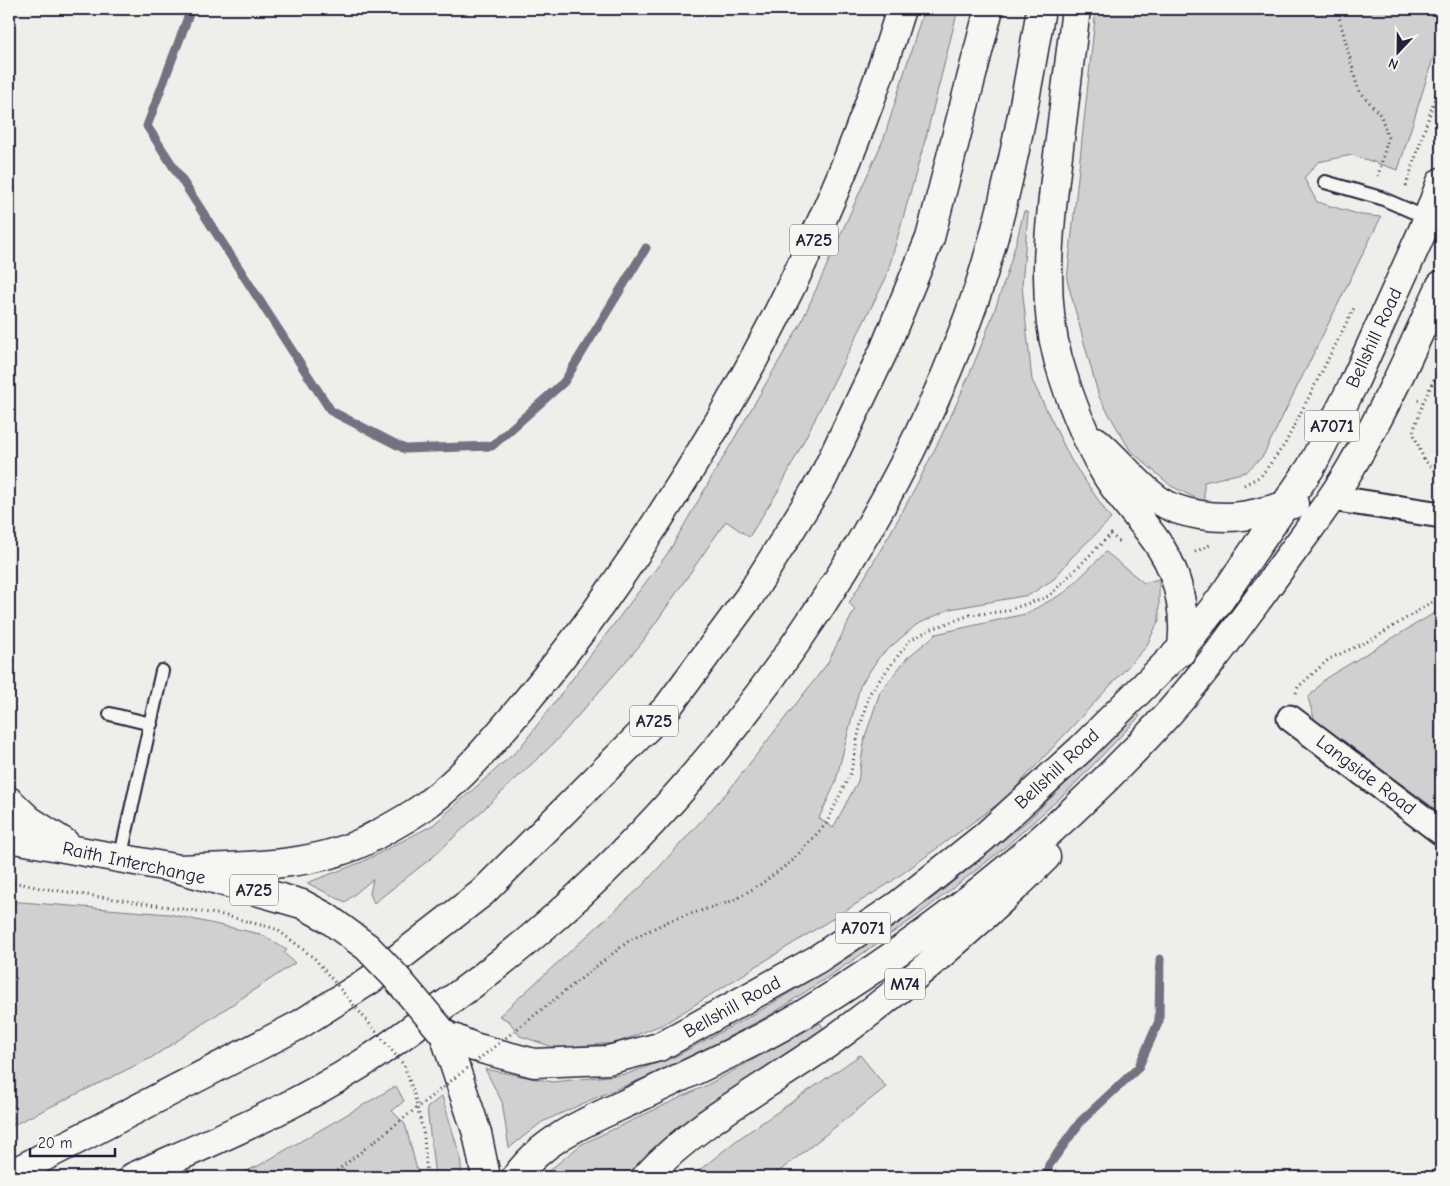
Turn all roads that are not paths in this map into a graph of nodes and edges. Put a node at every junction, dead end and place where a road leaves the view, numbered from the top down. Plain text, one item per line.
1 (901, 9) edge
2 (989, 9) edge
3 (1041, 9) edge
4 (1076, 9) edge
5 (1325, 182) dead end
6 (1441, 182) edge
7 (1427, 218) junction
8 (1441, 285) edge
9 (1087, 434) junction
10 (1331, 498) junction
11 (1286, 505) junction
12 (1441, 515) edge
13 (1182, 648) junction
14 (162, 671) dead end
15 (1170, 712) junction
16 (110, 714) dead end
17 (1290, 718) road end
18 (151, 724) junction
19 (1131, 753) junction
20 (9, 801) edge
21 (1441, 832) edge
22 (9, 838) edge
23 (76, 850) junction
24 (120, 859) junction
25 (179, 869) junction
26 (444, 1034) joint
27 (464, 1055) junction
28 (9, 1175) edge
29 (133, 1177) edge
30 (486, 1177) edge
31 (516, 1177) edge
32 (646, 1177) edge

1 - 25 highway, A725
2 - 28 highway, A725
3 - 29 highway
4 - 9 highway
5 - 7 lane
6 - 7 highway, Bellshill Road / A7071
7 - 11 highway, Bellshill Road / A7071
8 - 10 highway, Bellshill Road / A7071
9 - 11 highway
9 - 13 highway
10 - 11 highway
10 - 12 street
10 - 15 highway, Bellshill Road / A7071
11 - 13 highway, Bellshill Road / A7071
13 - 15 highway
13 - 27 highway, Bellshill Road / A7071
14 - 18 lane
15 - 19 highway, Bellshill Road
16 - 18 lane
17 - 21 street, Langside Road
18 - 24 lane
19 - 31 highway, Bellshill Road
19 - 32 highway, M74
20 - 23 highway
22 - 23 highway, Raith Interchange / A725
23 - 24 highway, Raith Interchange / A725
24 - 25 highway, Raith Interchange / A725
25 - 26 highway, Raith Interchange / A725, bridge
26 - 27 highway, Bellshill Road / A7071
27 - 30 highway

